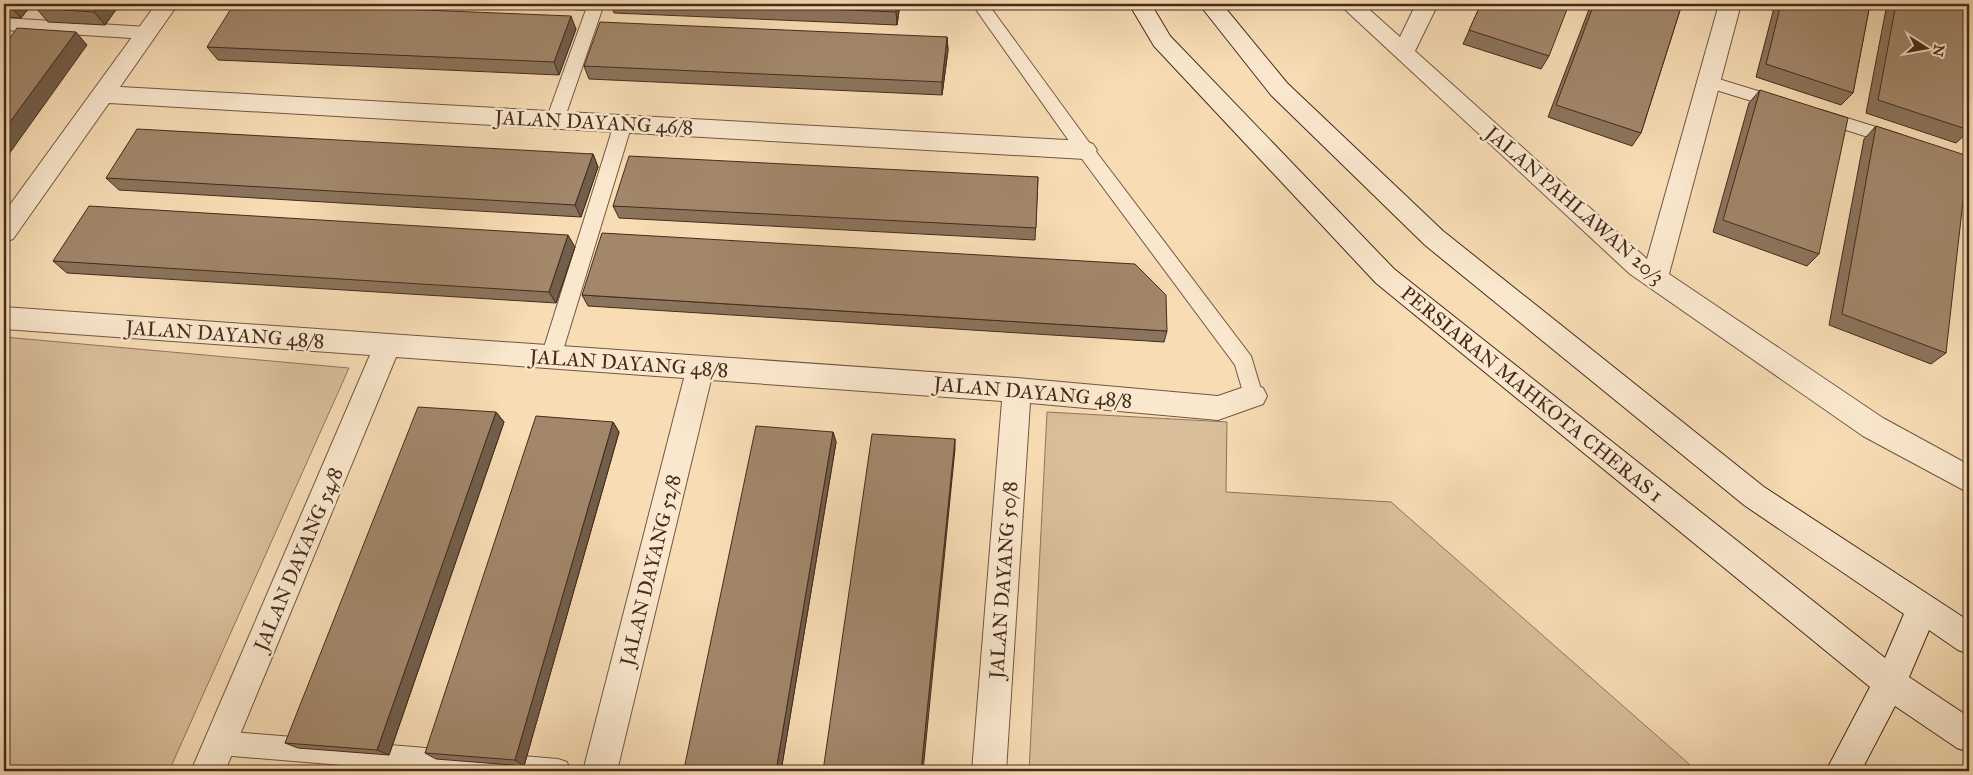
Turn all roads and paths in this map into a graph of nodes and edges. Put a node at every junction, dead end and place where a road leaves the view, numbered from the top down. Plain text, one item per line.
1 (167, 4) edge
2 (596, 4) edge
3 (980, 4) edge
4 (1140, 4) edge
5 (1210, 4) edge
6 (1350, 4) edge
7 (1427, 4) edge
8 (1730, 4) edge
9 (4, 24) edge
10 (147, 32) junction
11 (1404, 51) junction
12 (1709, 82) junction
13 (103, 94) junction
14 (555, 120) junction
15 (624, 124) junction
16 (1914, 145) edge
17 (1085, 150) junction
18 (4, 232) edge
19 (1655, 278) junction
20 (4, 318) edge
21 (387, 346) junction
22 (551, 357) junction
23 (700, 368) junction
24 (1017, 390) junction
25 (1252, 396) joint
26 (1969, 480) edge
27 (1922, 609) junction
28 (1969, 639) edge
29 (1890, 683) junction
30 (1969, 736) edge
31 (220, 743) junction
32 (208, 771) edge
33 (558, 771) edge
34 (600, 771) edge
35 (989, 771) edge
36 (1843, 771) edge

1 - 10 street
2 - 14 lane
3 - 17 lane
4 - 29 street, PERSIARAN MAHKOTA CHERAS 1
5 - 27 street
6 - 11 street, JALAN PAHLAWAN 20/3
7 - 11 street
8 - 12 street
9 - 10 lane
10 - 13 street
11 - 19 street, JALAN PAHLAWAN 20/3
12 - 16 lane
12 - 19 street
13 - 14 street, JALAN DAYANG 46/8
13 - 18 street
14 - 15 street, JALAN DAYANG 46/8
15 - 17 street, JALAN DAYANG 46/8
15 - 22 lane
17 - 25 lane
19 - 26 street, JALAN PAHLAWAN 20/3
20 - 21 street, JALAN DAYANG 48/8
21 - 22 street, JALAN DAYANG 48/8
21 - 31 street, JALAN DAYANG 54/8
22 - 23 street, JALAN DAYANG 48/8
23 - 24 street, JALAN DAYANG 48/8
23 - 34 street, JALAN DAYANG 52/8
24 - 25 street, JALAN DAYANG 48/8
24 - 35 street, JALAN DAYANG 50/8
27 - 28 street
27 - 29 street
29 - 30 street, PERSIARAN MAHKOTA CHERAS 1
29 - 36 street
31 - 32 street, JALAN DAYANG 54/8
31 - 33 lane

